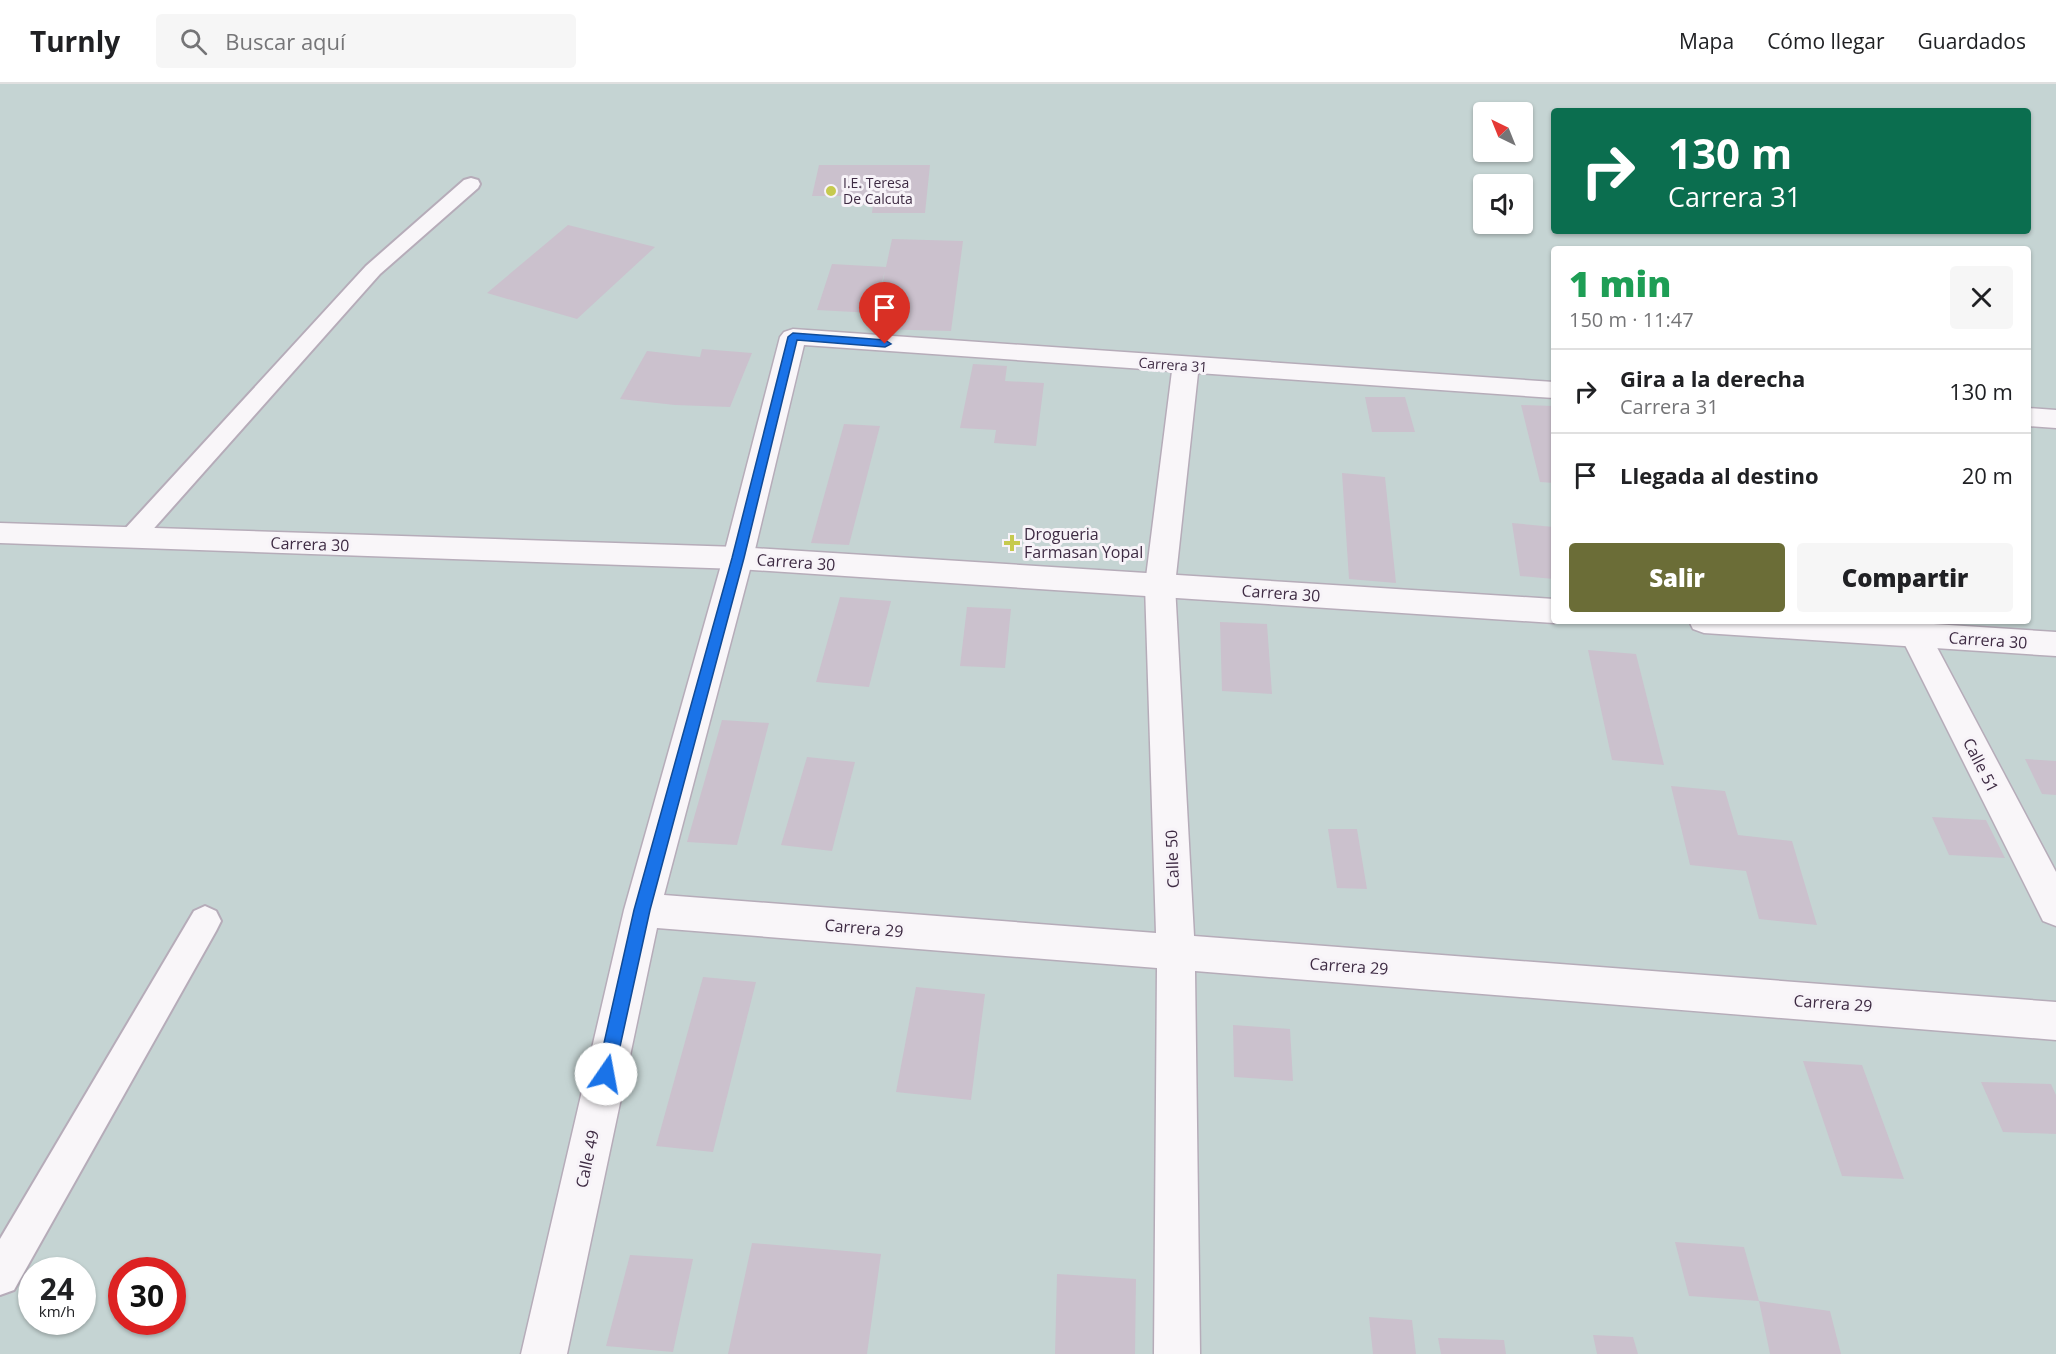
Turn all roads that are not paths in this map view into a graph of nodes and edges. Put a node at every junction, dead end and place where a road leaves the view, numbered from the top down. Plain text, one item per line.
1 (471, 184) dead end
2 (793, 337) joint
3 (1186, 366) junction
4 (1551, 390) edge
5 (2031, 417) edge
6 (2056, 419) edge
7 (0, 533) edge
8 (131, 538) junction
9 (738, 558) junction
10 (1160, 585) junction
11 (1551, 611) edge
12 (1793, 624) edge
13 (1911, 628) edge
14 (2056, 644) edge
15 (2056, 909) edge
16 (642, 910) junction
17 (205, 921) dead end
18 (1176, 952) junction
19 (2056, 1021) edge
20 (0, 1276) edge
21 (544, 1354) edge
22 (1177, 1354) edge

1 - 8 lane
2 - 3 street, Carrera 31
2 - 9 street, Calle 49
3 - 4 street, Carrera 31
3 - 10 street, Calle 50
5 - 6 street
7 - 8 street, Carrera 30
8 - 9 street, Carrera 30
9 - 10 street, Carrera 30
9 - 16 street, Calle 49
10 - 11 street, Carrera 30
10 - 18 street, Calle 50
12 - 13 street, Carrera 30
13 - 14 street, Carrera 30
13 - 15 street, Calle 51
16 - 18 street, Carrera 29
16 - 21 street, Calle 49
17 - 20 lane
18 - 19 street, Carrera 29
18 - 22 street, Calle 50

